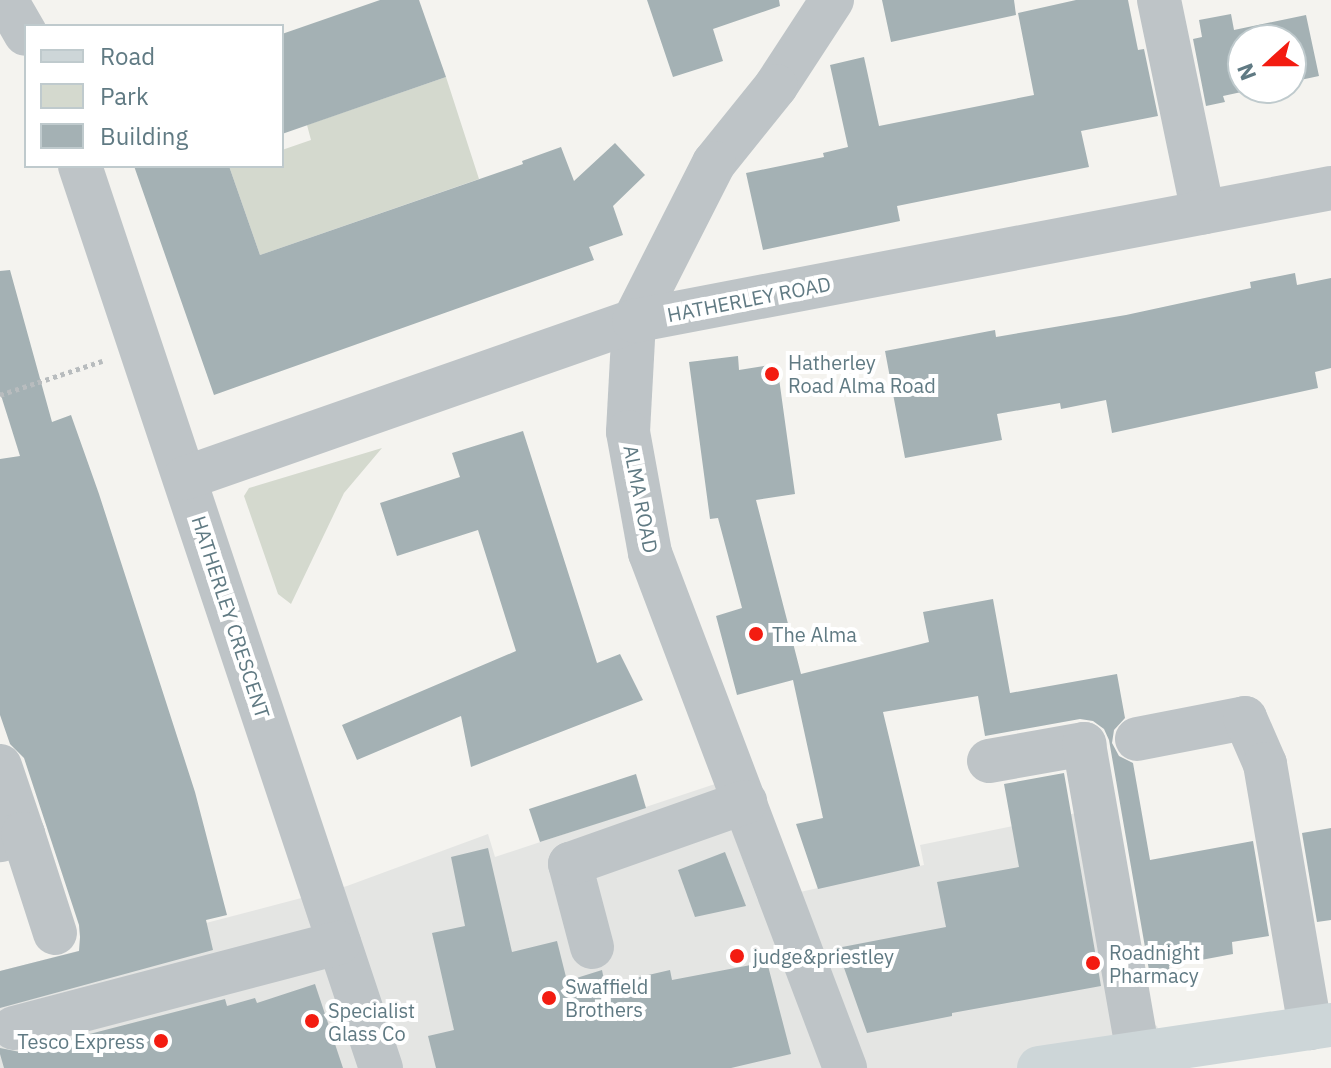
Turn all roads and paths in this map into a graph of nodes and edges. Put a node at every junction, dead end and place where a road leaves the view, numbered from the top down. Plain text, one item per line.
1 (6, 0) edge
2 (832, 0) edge
3 (1159, 0) edge
4 (24, 31) edge
5 (81, 168) edge
6 (1331, 188) edge
7 (1203, 212) junction
8 (634, 321) junction
9 (141, 349) junction
10 (0, 395) edge
11 (185, 478) junction
12 (1137, 739) dead end
13 (989, 761) dead end
14 (0, 766) edge
15 (745, 802) junction
16 (11, 837) edge
17 (55, 933) dead end
18 (339, 943) junction
19 (592, 947) dead end
20 (1320, 1026) edge
21 (14, 1028) dead end
22 (1138, 1052) junction
23 (1194, 1056) edge
24 (381, 1068) edge
25 (845, 1068) edge
26 (1039, 1068) edge

1 - 4 street
2 - 8 street, ALMA ROAD
3 - 7 street
5 - 9 street, HATHERLEY CRESCENT
6 - 7 street, HATHERLEY ROAD
7 - 8 street, HATHERLEY ROAD
8 - 11 street, HATHERLEY ROAD
8 - 15 street, ALMA ROAD
9 - 10 path
9 - 11 street, HATHERLEY CRESCENT
11 - 18 street, HATHERLEY CRESCENT
12 - 20 street
13 - 22 street
14 - 16 street
15 - 19 street
15 - 25 street, ALMA ROAD
16 - 17 street
18 - 21 street
18 - 24 street, HATHERLEY CRESCENT
20 - 23 main road
22 - 23 main road
22 - 26 main road

